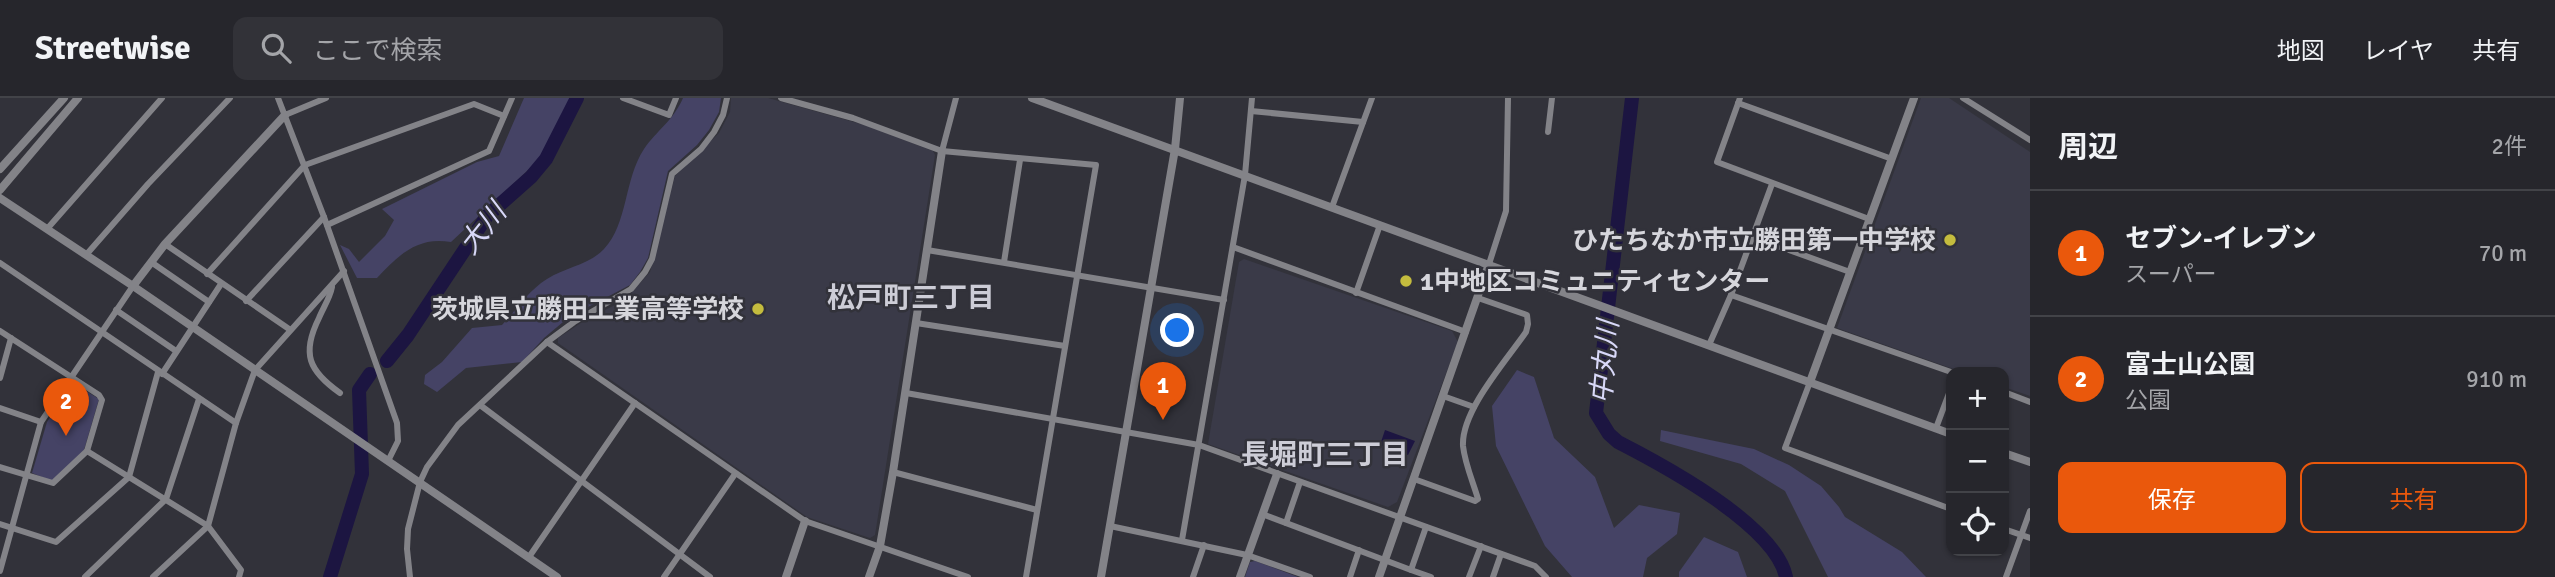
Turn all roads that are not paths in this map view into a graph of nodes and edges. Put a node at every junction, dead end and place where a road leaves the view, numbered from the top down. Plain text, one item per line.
1 (64, 98) edge
2 (79, 98) edge
3 (162, 98) edge
4 (230, 98) edge
5 (278, 98) edge
6 (326, 98) edge
7 (512, 98) edge
8 (623, 98) edge
9 (676, 98) edge
10 (727, 98) edge
11 (780, 98) edge
12 (956, 98) edge
13 (1032, 98) edge
14 (1180, 98) edge
15 (1252, 98) edge
16 (1372, 98) edge
17 (1508, 98) edge
18 (1963, 98) edge
19 (1551, 99) edge
20 (1912, 99) edge
21 (1739, 100) edge
22 (1251, 111) junction
23 (285, 114) junction
24 (504, 116) junction
25 (1363, 122) junction
26 (1548, 132) dead end
27 (2030, 140) edge
28 (1175, 149) junction
29 (942, 151) junction
30 (1892, 159) junction
31 (1020, 160) junction
32 (305, 165) junction
33 (0, 169) edge
34 (1245, 175) junction
35 (1772, 184) junction
36 (0, 190) edge
37 (0, 198) edge
38 (1332, 207) junction
39 (324, 217) junction
40 (1869, 219) junction
41 (327, 225) junction
42 (1380, 225) junction
43 (47, 229) junction
44 (1753, 237) junction
45 (164, 244) junction
46 (1233, 247) junction
47 (927, 250) junction
48 (86, 255) junction
49 (151, 262) junction
50 (1004, 262) junction
51 (0, 263) edge
52 (1489, 264) junction
53 (344, 271) junction
54 (1850, 272) junction
55 (206, 274) junction
56 (1077, 274) junction
57 (222, 284) junction
58 (332, 285) junction
59 (132, 286) junction
60 (1151, 288) junction
61 (1356, 293) junction
62 (1731, 295) junction
63 (1478, 298) junction
64 (246, 300) junction
65 (1224, 300) junction
66 (209, 302) junction
67 (116, 310) junction
68 (916, 323) junction
69 (191, 327) junction
70 (289, 329) junction
71 (1828, 330) junction
72 (0, 331) edge
73 (101, 332) junction
74 (1466, 332) junction
75 (11, 338) junction
76 (548, 342) junction
77 (1709, 345) junction
78 (1065, 346) junction
79 (176, 351) junction
80 (255, 370) junction
81 (1946, 371) edge
82 (160, 373) junction
83 (0, 378) edge
84 (70, 378) junction
85 (1810, 382) junction
86 (340, 393) dead end
87 (906, 393) junction
88 (2009, 394) edge
89 (1443, 396) junction
90 (199, 399) junction
91 (1946, 401) edge
92 (2030, 402) edge
93 (635, 403) junction
94 (480, 405) junction
95 (1474, 407) junction
96 (0, 408) edge
97 (1053, 419) junction
98 (41, 422) junction
99 (236, 423) junction
100 (1936, 428) junction
101 (1126, 431) junction
102 (1946, 432) edge
103 (1199, 445) junction
104 (87, 451) junction
105 (2009, 455) edge
106 (388, 461) junction
107 (2030, 463) edge
108 (0, 467) edge
109 (893, 471) junction
110 (735, 474) junction
111 (1277, 474) junction
112 (26, 475) junction
113 (129, 477) junction
114 (1414, 479) junction
115 (581, 481) junction
116 (420, 482) junction
117 (1300, 482) junction
118 (166, 499) junction
119 (1946, 507) edge
120 (1037, 510) junction
121 (2030, 511) edge
122 (1262, 514) junction
123 (1400, 517) junction
124 (806, 521) junction
125 (1286, 523) junction
126 (0, 524) edge
127 (208, 526) junction
128 (1110, 526) junction
129 (11, 527) junction
130 (1426, 527) junction
131 (2009, 531) edge
132 (2021, 535) junction
133 (2030, 538) edge
134 (1182, 540) junction
135 (1204, 545) junction
136 (880, 546) junction
137 (1481, 547) junction
138 (1359, 550) junction
139 (1501, 554) junction
140 (679, 555) junction
141 (1248, 555) junction
142 (529, 557) junction
143 (1385, 559) junction
144 (1411, 570) junction
145 (0, 571) edge
146 (950, 574) edge
147 (85, 577) edge
148 (153, 577) edge
149 (239, 577) edge
150 (410, 577) edge
151 (557, 577) edge
152 (664, 577) edge
153 (710, 577) edge
154 (786, 577) edge
155 (869, 577) edge
156 (968, 577) edge
157 (1026, 577) edge
158 (1101, 577) edge
159 (1193, 577) edge
160 (1240, 577) edge
161 (1310, 577) edge
162 (1350, 577) edge
163 (1378, 577) edge
164 (1430, 577) edge
165 (1469, 577) edge
166 (1493, 577) edge
167 (1546, 577) edge
168 (2006, 577) edge

1 - 33 street
2 - 36 street
3 - 43 street
4 - 48 street
5 - 23 street
6 - 23 street
7 - 24 street
8 - 9 street
10 - 76 street
11 - 29 street
12 - 29 street
13 - 28 street
14 - 28 street
15 - 22 street
16 - 25 street
17 - 52 street
18 - 27 street
19 - 26 street
20 - 30 street
21 - 30 street
21 - 35 street
22 - 25 street
22 - 34 street
23 - 32 street
23 - 45 street
24 - 32 street
24 - 41 street
25 - 38 street
28 - 34 street
28 - 60 street
29 - 31 street
29 - 47 street
30 - 40 street
31 - 50 street
31 - 56 street
32 - 39 street
32 - 55 street
34 - 38 street
34 - 46 street
35 - 40 street
35 - 44 street
37 - 43 street
38 - 42 street
39 - 41 street
39 - 64 street
40 - 54 street
41 - 53 street
42 - 52 street
42 - 61 street
43 - 48 street
44 - 54 street
44 - 62 street
45 - 49 street
45 - 55 street
46 - 61 street
46 - 65 street
47 - 50 street
47 - 68 street
48 - 59 street
49 - 59 street
49 - 66 street
50 - 56 street
51 - 73 street
52 - 63 street
52 - 77 street
53 - 58 street
53 - 106 street
54 - 71 street
55 - 57 street
56 - 60 street
56 - 78 street
57 - 64 street
57 - 66 street
58 - 70 street
58 - 86 street
59 - 67 street
59 - 69 street
60 - 65 street
60 - 101 street
61 - 74 street
62 - 71 street
62 - 77 street
63 - 74 street
63 - 95 street
64 - 70 street
65 - 103 street
66 - 69 street
67 - 73 street
67 - 79 street
68 - 78 street
68 - 87 street
69 - 79 street
69 - 80 street
70 - 80 street
71 - 81 street
71 - 85 street
72 - 75 street
73 - 82 street
73 - 84 street
74 - 89 street
75 - 83 street
75 - 84 street
76 - 93 street
76 - 94 street
77 - 85 street
78 - 97 street
79 - 82 street
80 - 99 street
80 - 106 street
82 - 90 street
82 - 113 street
84 - 98 street
84 - 104 street
85 - 100 street
85 - 119 street
87 - 97 street
87 - 109 street
88 - 92 street
89 - 95 street
89 - 114 street
90 - 99 street
90 - 118 street
91 - 100 street
93 - 110 street
93 - 115 street
94 - 115 street
94 - 116 street
95 - 114 street
96 - 98 street
97 - 101 street
97 - 120 street
98 - 112 street
99 - 127 street
100 - 102 street
101 - 103 street
101 - 128 street
103 - 111 street
103 - 134 street
104 - 112 street
104 - 113 street
105 - 107 street
106 - 116 street
108 - 112 street
109 - 120 street
109 - 136 street
110 - 124 street
110 - 140 street
111 - 117 street
111 - 122 street
112 - 129 street
113 - 118 street
113 - 129 street
114 - 123 street
115 - 140 street
115 - 142 street
116 - 142 street
116 - 150 street
117 - 123 street
117 - 125 street
118 - 127 street
118 - 147 street
120 - 157 street
121 - 132 street
122 - 125 street
122 - 141 street
123 - 130 street
123 - 143 street
124 - 136 street
124 - 154 street
125 - 138 street
126 - 129 street
127 - 148 street
127 - 149 street
128 - 134 street
128 - 158 street
129 - 145 street
130 - 137 street
130 - 144 street
131 - 132 street
132 - 133 street
132 - 168 street
134 - 135 street
135 - 141 street
135 - 159 street
136 - 146 street
136 - 155 street
137 - 139 street
137 - 165 street
138 - 143 street
138 - 162 street
139 - 166 street
139 - 167 street
140 - 152 street
140 - 153 street
141 - 160 street
141 - 161 street
142 - 151 street
143 - 144 street
143 - 163 street
144 - 164 street
146 - 156 street

